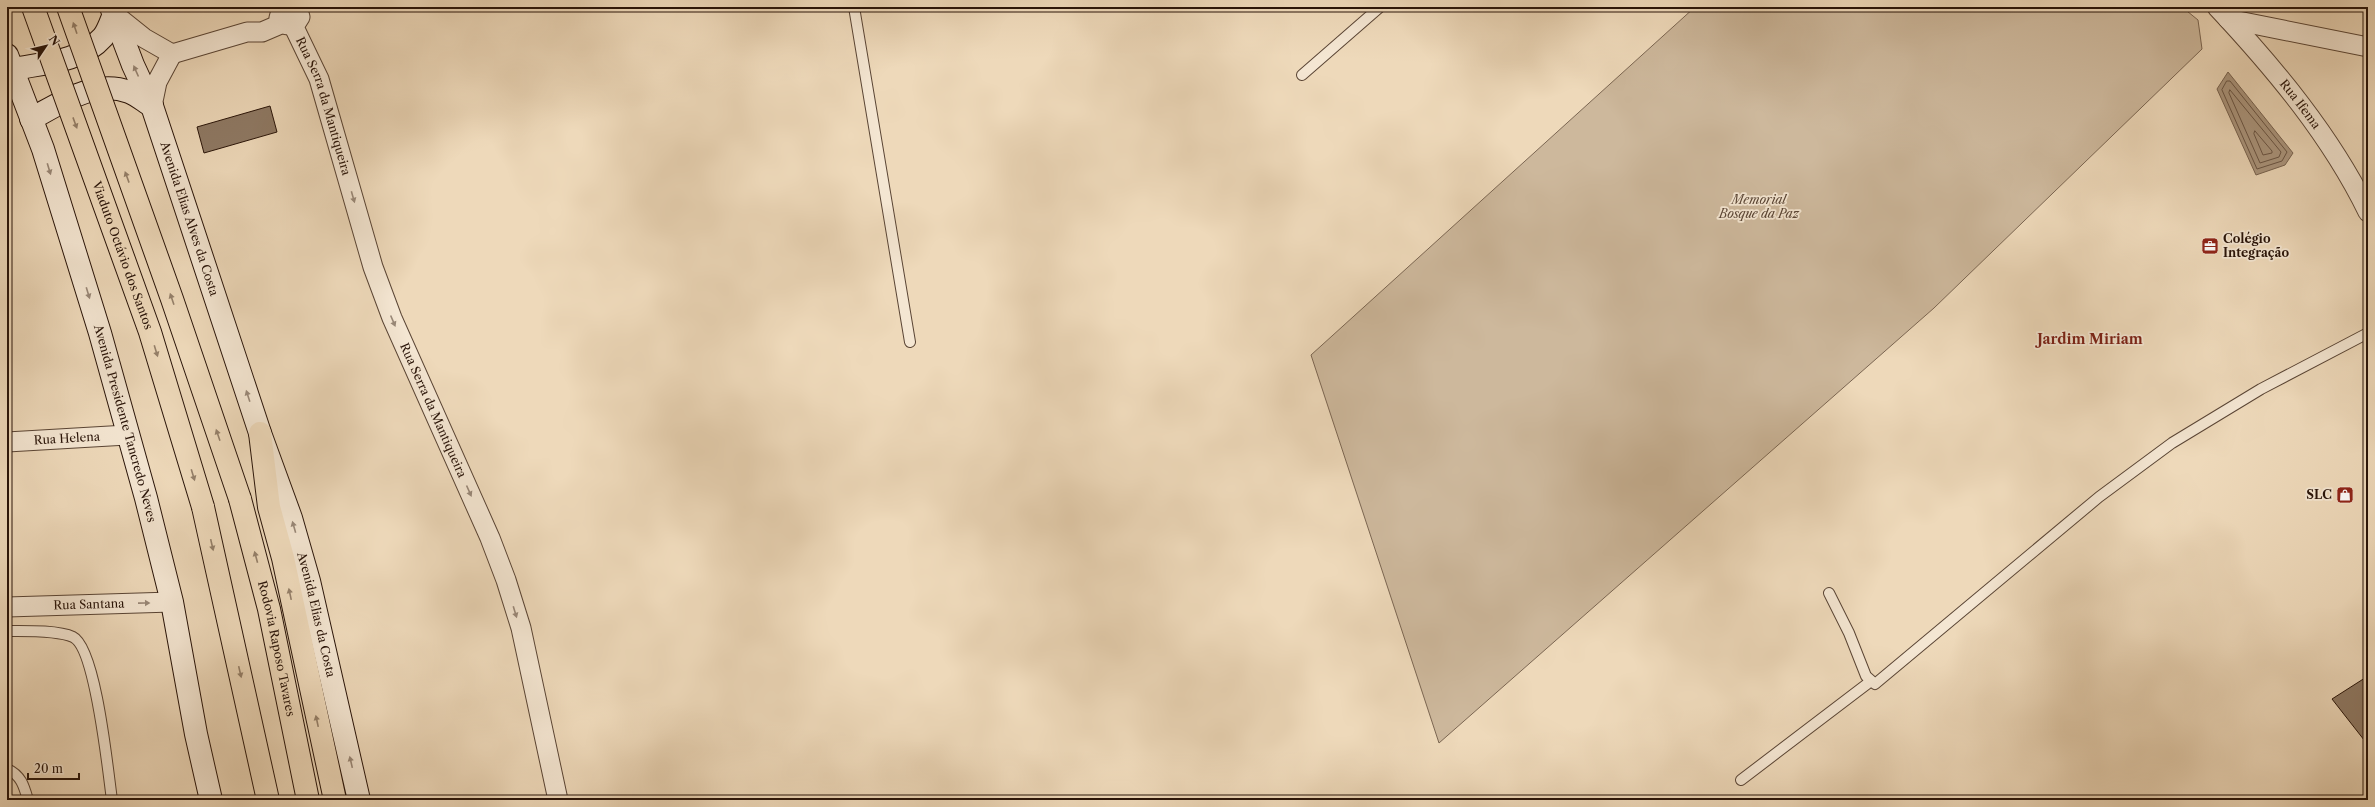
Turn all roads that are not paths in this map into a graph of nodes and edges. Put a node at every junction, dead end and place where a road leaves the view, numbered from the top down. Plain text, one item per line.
1 (33, 7) edge
2 (68, 7) edge
3 (854, 7) edge
4 (1380, 7) edge
5 (113, 11) edge
6 (285, 13) edge
7 (2222, 13) edge
8 (2368, 47) edge
9 (172, 54) junction
10 (10, 62) edge
11 (1302, 75) dead end
12 (152, 106) junction
13 (32, 118) junction
14 (2368, 212) edge
15 (2368, 333) edge
16 (910, 342) dead end
17 (260, 433) junction
18 (127, 436) junction
19 (7, 442) edge
20 (1829, 593) dead end
21 (172, 602) junction
22 (7, 606) edge
23 (7, 631) edge
24 (1870, 681) junction
25 (7, 769) edge
26 (1741, 780) dead end
27 (28, 800) edge
28 (112, 800) edge
29 (212, 800) edge
30 (268, 800) edge
31 (308, 800) edge
32 (335, 800) edge
33 (359, 800) edge
34 (558, 800) edge

1 -> 30 highway, Viaduto Octávio dos Santos, bridge
31 -> 2 highway, Rodovia Raposo Tavares, bridge
3 - 16 lane
4 - 11 lane
5 - 9 street
5 - 10 main road
12 -> 5 main road, Avenida Elias Alves da Costa
6 - 9 street
6 -> 34 street, Rua Serra da Mantiqueira
7 - 8 street
7 - 14 street, Rua Ifema
9 - 12 street
10 - 13 main road, Avenida Presidente Tancredo Neves
12 - 13 main road
17 -> 12 main road, Avenida Elias Alves da Costa
13 -> 18 main road, Avenida Presidente Tancredo Neves
15 - 24 lane
32 -> 17 highway
33 -> 17 main road, Avenida Elias da Costa
18 - 19 street, Rua Helena
18 - 21 main road, Avenida Presidente Tancredo Neves
20 - 24 lane
22 -> 21 street, Rua Santana
21 - 29 main road, Avenida Presidente Tancredo Neves
23 - 28 lane
24 - 26 lane
25 - 27 lane

